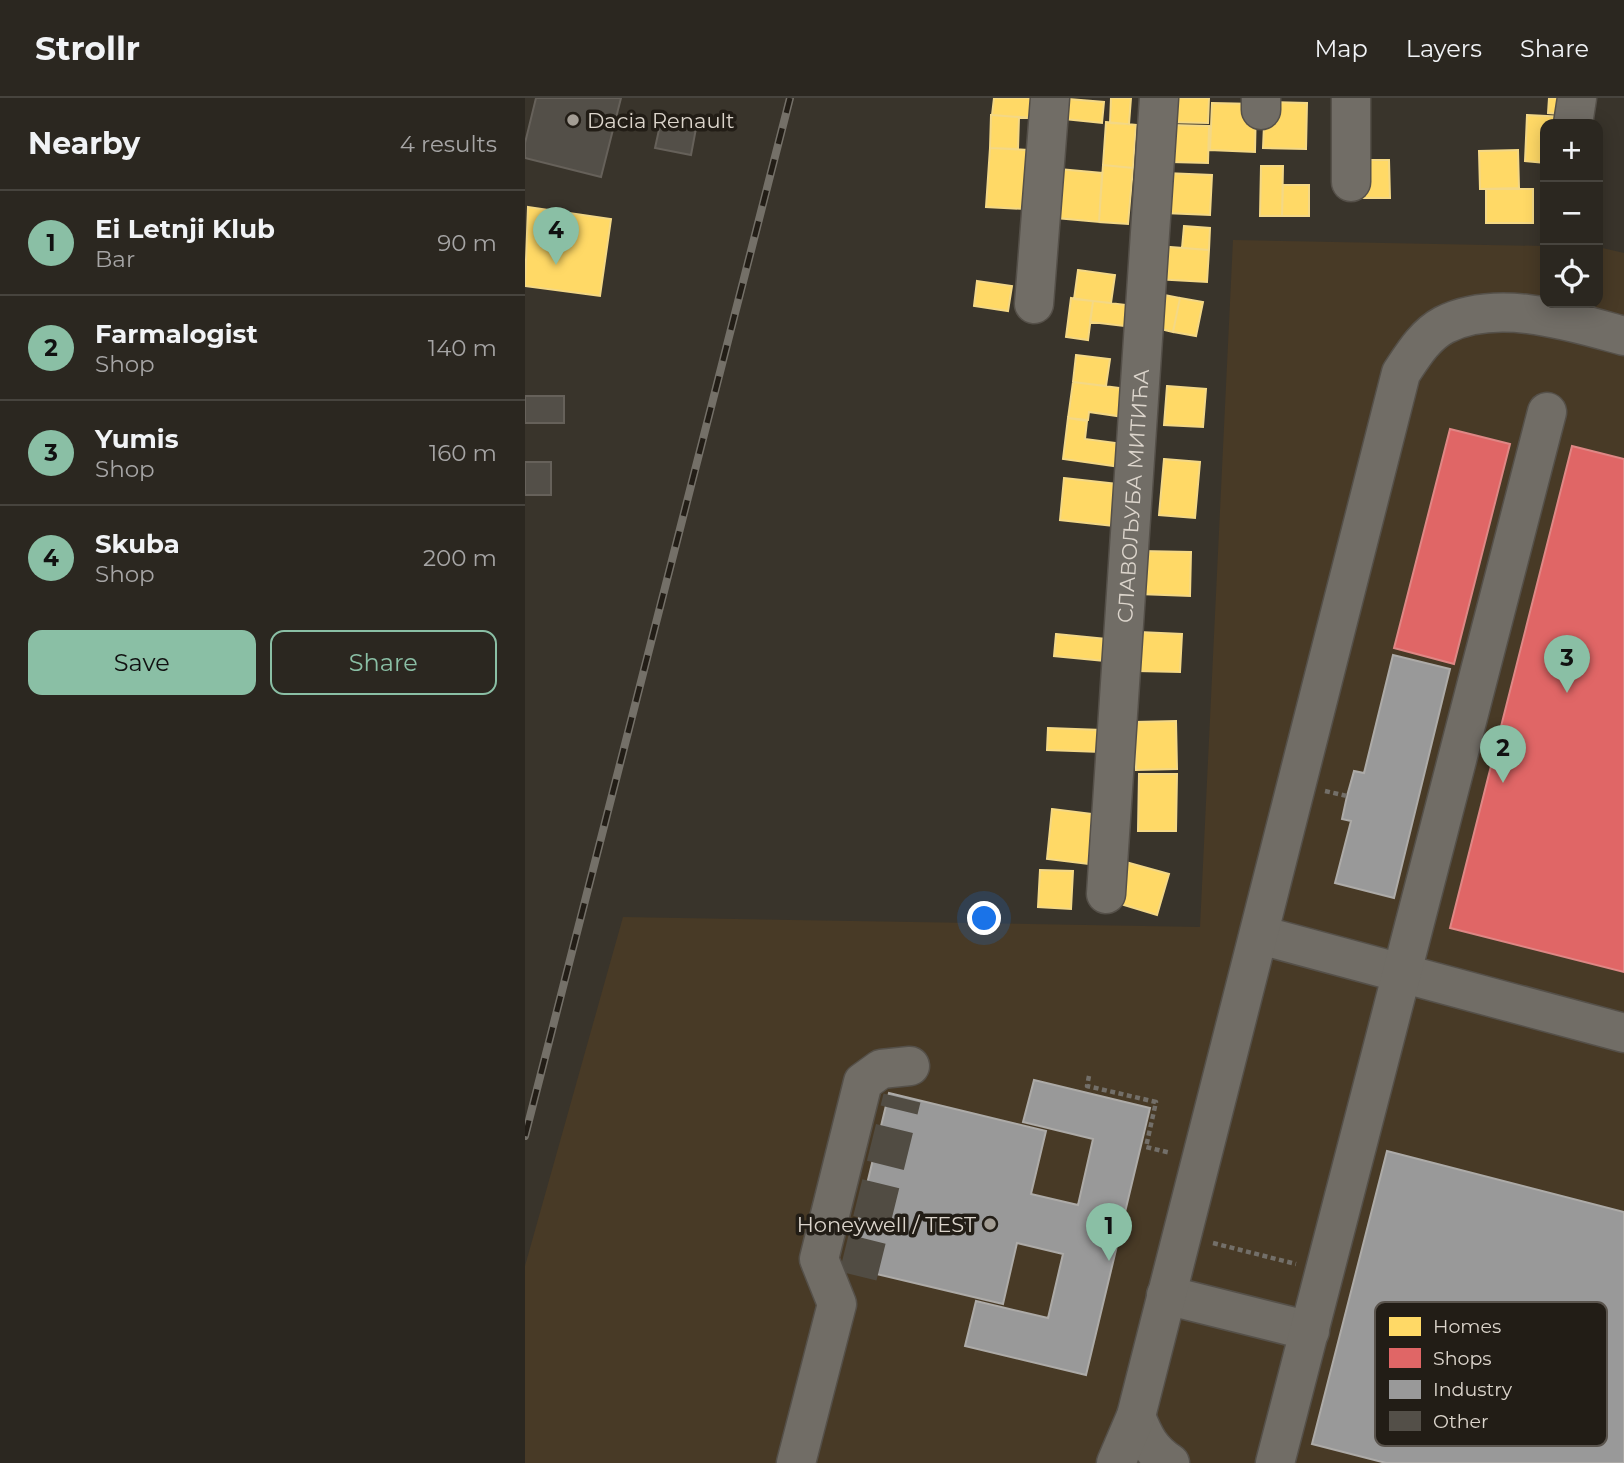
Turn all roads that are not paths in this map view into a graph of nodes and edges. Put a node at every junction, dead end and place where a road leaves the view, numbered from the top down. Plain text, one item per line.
1 (1050, 98) edge
2 (1159, 98) edge
3 (1351, 98) edge
4 (1577, 98) edge
5 (1574, 119) edge
6 (1351, 182) dead end
7 (1034, 304) dead end
8 (1624, 335) edge
9 (1547, 412) dead end
10 (1106, 894) dead end
11 (1260, 935) junction
12 (1402, 974) junction
13 (1624, 1033) edge
14 (910, 1066) dead end
15 (1166, 1295) junction
16 (1310, 1331) junction
17 (1136, 1416) junction
18 (796, 1463) edge
19 (1116, 1463) edge
20 (1170, 1463) edge
21 (1275, 1463) edge

1 - 7 street
2 - 10 street, СЛАВОЉУБА МИТИЋА
3 - 6 street
4 - 5 street
8 - 11 street
9 - 12 street
11 - 12 street
11 - 15 street
12 - 13 street
12 - 16 street
14 - 18 street
15 - 16 street
15 - 17 street
16 - 21 street
17 - 19 street
17 - 20 street

